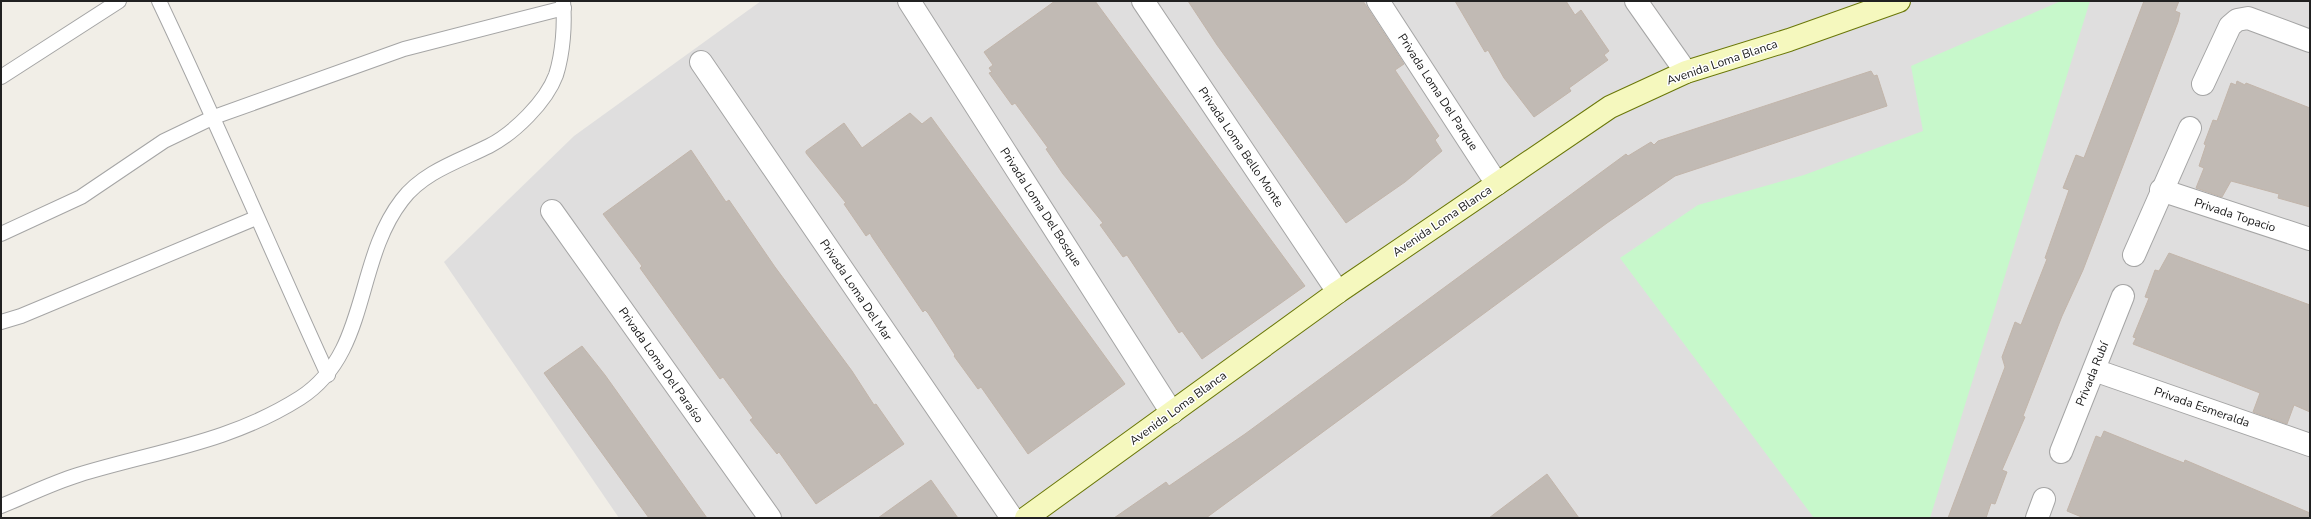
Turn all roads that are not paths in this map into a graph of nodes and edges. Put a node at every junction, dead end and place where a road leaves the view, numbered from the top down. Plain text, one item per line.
1 (119, 1) edge
2 (160, 1) edge
3 (909, 1) edge
4 (1143, 1) edge
5 (1378, 1) edge
6 (1636, 1) edge
7 (1899, 1) edge
8 (563, 4) edge
9 (2310, 42) edge
10 (701, 62) dead end
11 (1686, 72) junction
12 (1, 77) edge
13 (2203, 84) dead end
14 (214, 117) junction
15 (2190, 128) dead end
16 (1497, 184) junction
17 (2161, 190) junction
18 (552, 212) dead end
19 (256, 218) junction
20 (1, 234) edge
21 (2310, 239) edge
22 (2134, 255) dead end
23 (1338, 292) junction
24 (2123, 296) dead end
25 (1, 322) edge
26 (2094, 370) junction
27 (328, 375) junction
28 (1172, 413) junction
29 (2310, 445) edge
30 (2061, 452) dead end
31 (1, 506) edge
32 (770, 518) edge
33 (1012, 518) edge
34 (1026, 518) edge

1 - 12 lane
2 - 14 lane
3 - 28 street, Privada Loma Del Bosque
4 - 23 street, Privada Loma Bello Monte
5 - 16 street, Privada Loma Del Parque
6 - 11 street
7 - 11 street, Avenida Loma Blanca
8 - 14 lane
8 - 27 lane
9 - 13 street
10 - 33 street, Privada Loma Del Mar
11 - 16 street, Avenida Loma Blanca
14 - 19 lane
14 - 20 lane
15 - 17 street
16 - 23 street, Avenida Loma Blanca
17 - 21 street, Privada Topacio
17 - 22 street
18 - 32 street, Privada Loma Del Paraíso
19 - 25 lane
19 - 27 lane
23 - 28 street, Avenida Loma Blanca
24 - 26 street, Privada Rubí
26 - 29 street, Privada Esmeralda
26 - 30 street, Privada Rubí
27 - 31 lane
28 - 34 street, Avenida Loma Blanca

